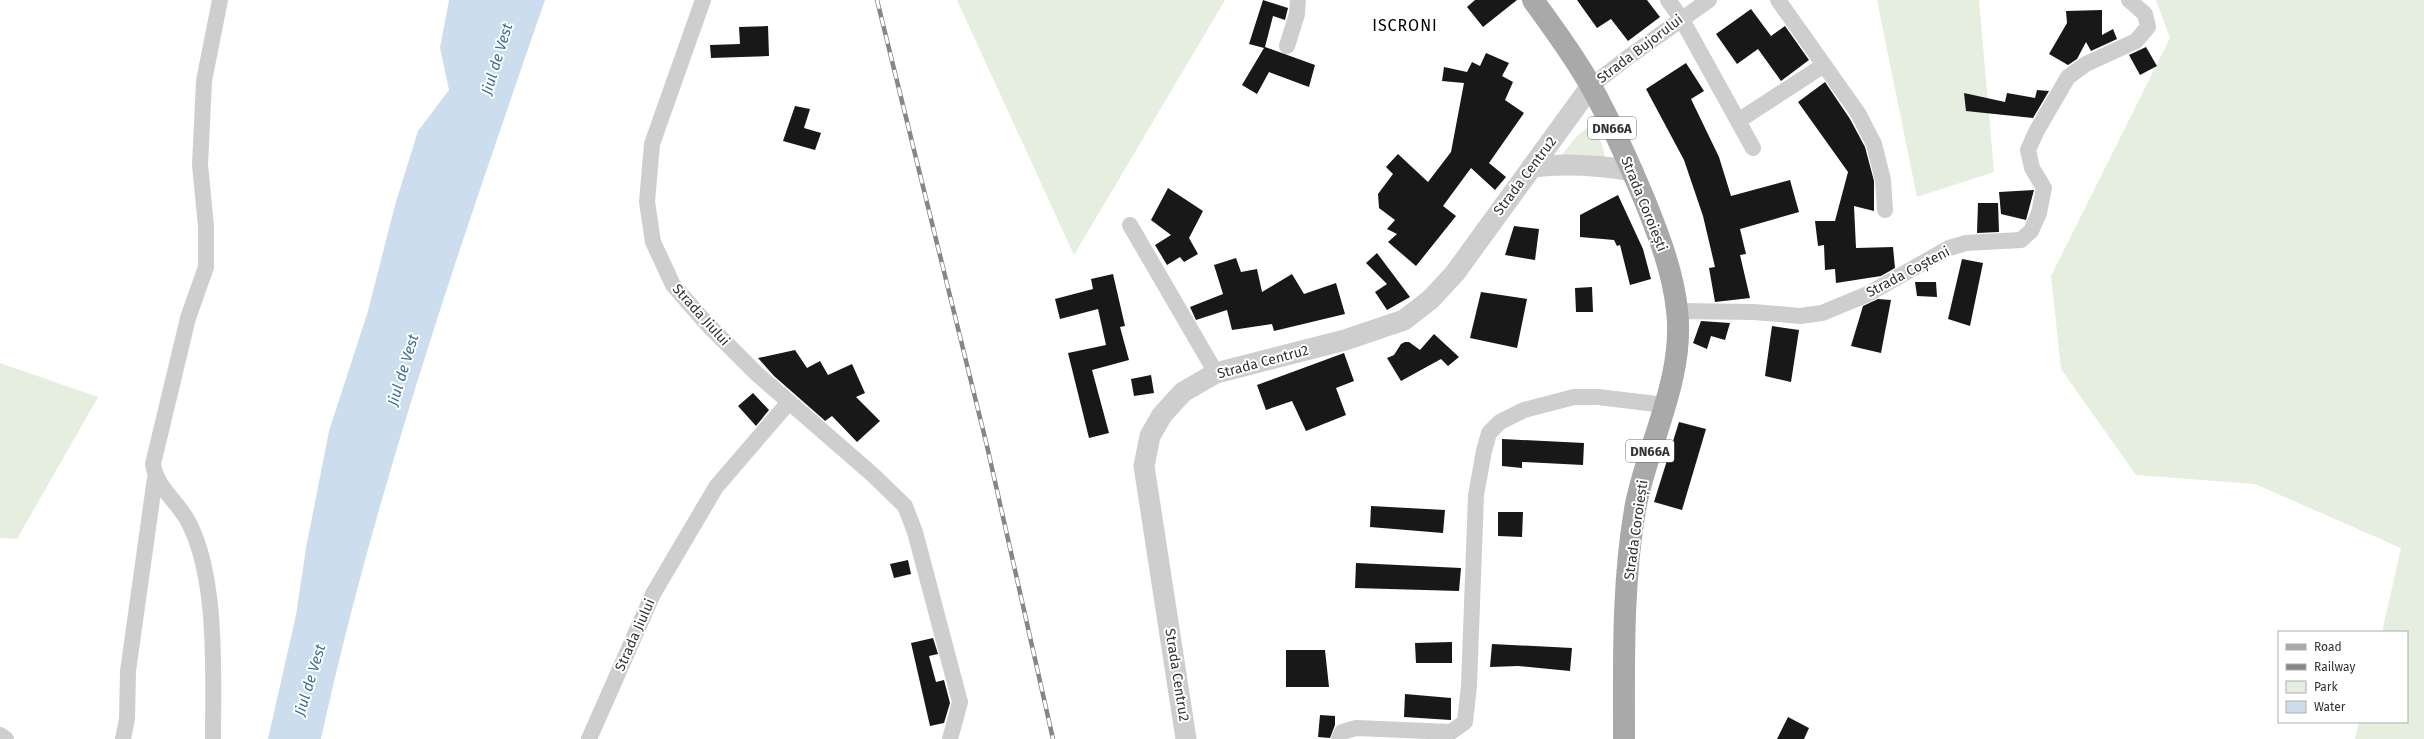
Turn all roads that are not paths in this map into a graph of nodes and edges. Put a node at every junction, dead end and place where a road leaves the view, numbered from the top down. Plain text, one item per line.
1 (220, 0) edge
2 (703, 0) edge
3 (1298, 0) edge
4 (1533, 0) edge
5 (1668, 0) edge
6 (1709, 0) edge
7 (1778, 0) edge
8 (2129, 0) edge
9 (1681, 18) junction
10 (1287, 46) dead end
11 (1824, 65) junction
12 (1591, 86) junction
13 (1738, 121) junction
14 (1753, 148) dead end
15 (1532, 167) junction
16 (1633, 171) junction
17 (1885, 210) dead end
18 (1130, 226) dead end
19 (1677, 311) junction
20 (1216, 373) junction
21 (789, 402) junction
22 (1665, 405) junction
23 (155, 478) junction
24 (0, 735) edge
25 (6, 739) edge
26 (123, 739) edge
27 (213, 739) edge
28 (589, 739) edge
29 (950, 739) edge
30 (1186, 739) edge
31 (1339, 739) edge
32 (1624, 739) edge

1 - 23 street
2 - 21 street, Strada Jiului
3 - 10 street
4 - 12 main road, Strada Coroiești / DN66A
5 - 9 street
6 - 9 street, Strada Bujorului
7 - 11 street
8 - 19 street, Strada Coșteni
9 - 12 street, Strada Bujorului
9 - 13 street
11 - 13 street
11 - 17 street
12 - 15 street, Strada Centru2
12 - 16 main road, Strada Coroiești / DN66A
13 - 14 street
15 - 16 street
15 - 20 street, Strada Centru2
16 - 19 main road, Strada Coroiești / DN66A
18 - 20 street
19 - 22 main road, Strada Coroiești / DN66A
20 - 30 street, Strada Centru2
21 - 28 street, Strada Jiului
21 - 29 street, Strada Jiului
22 - 31 street
22 - 32 main road, Strada Coroiești / DN66A
23 - 26 street
23 - 27 street
24 - 25 street

